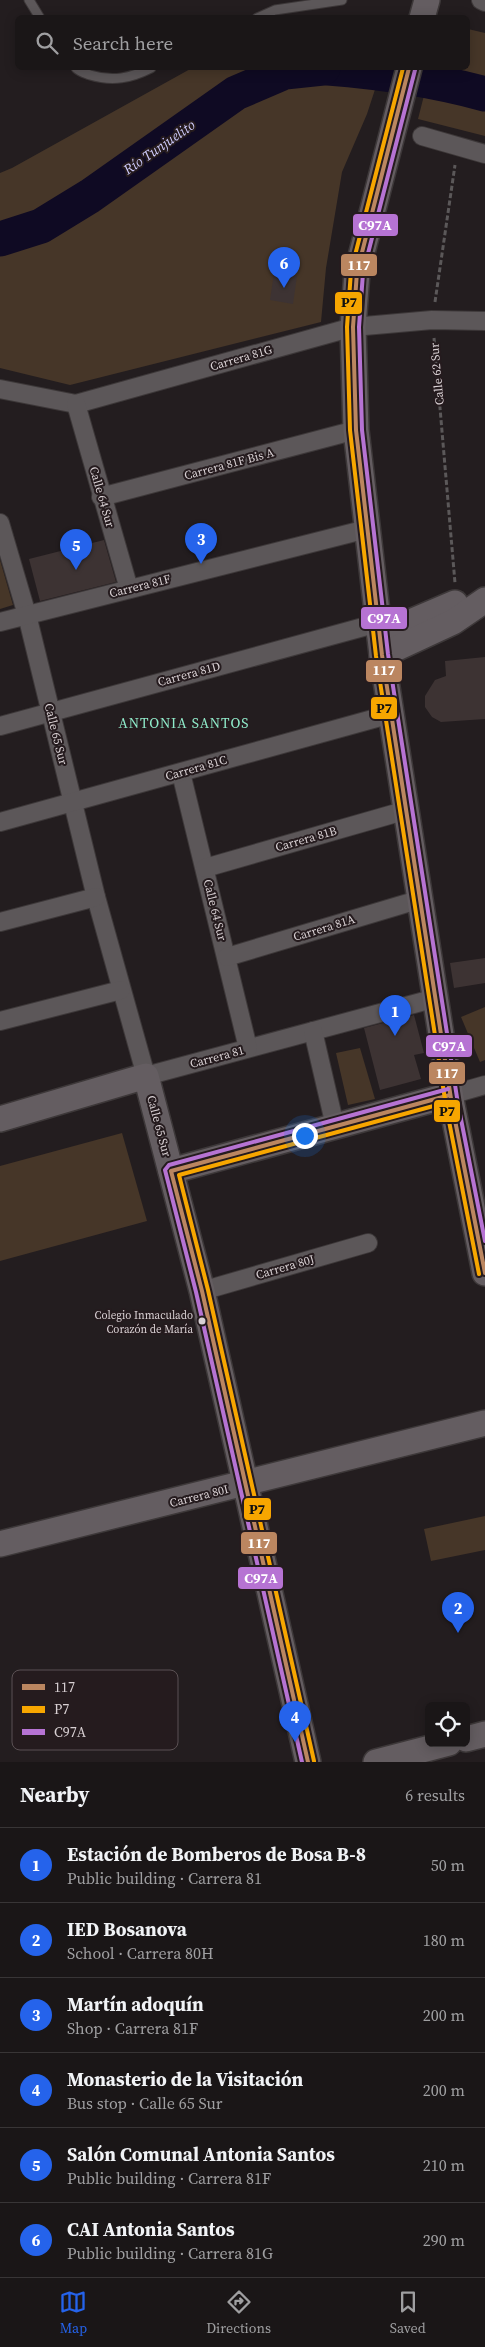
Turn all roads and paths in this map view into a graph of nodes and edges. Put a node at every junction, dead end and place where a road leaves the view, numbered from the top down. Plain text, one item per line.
1 (29, 0) edge
2 (342, 0) edge
3 (481, 0) edge
4 (485, 2) edge
5 (38, 15) edge
6 (264, 15) edge
7 (81, 70) edge
8 (147, 70) edge
9 (408, 70) edge
10 (422, 136) dead end
11 (458, 147) junction
12 (485, 154) edge
13 (432, 320) junction
14 (485, 321) edge
15 (353, 327) junction
16 (0, 389) edge
17 (76, 404) junction
18 (356, 430) junction
19 (101, 497) junction
20 (0, 523) edge
21 (367, 529) junction
22 (129, 589) junction
23 (485, 591) edge
24 (485, 600) edge
25 (457, 602) junction
26 (27, 615) junction
27 (0, 622) edge
28 (380, 637) junction
29 (51, 712) junction
30 (391, 714) junction
31 (0, 726) edge
32 (181, 772) junction
33 (73, 802) junction
34 (407, 810) junction
35 (0, 822) edge
36 (205, 868) junction
37 (96, 896) junction
38 (421, 900) junction
39 (0, 922) edge
40 (227, 957) junction
41 (121, 990) junction
42 (436, 998) junction
43 (0, 1022) edge
44 (313, 1031) junction
45 (248, 1048) junction
46 (146, 1076) junction
47 (485, 1085) edge
48 (450, 1094) junction
49 (0, 1119) edge
50 (335, 1126) junction
51 (171, 1171) junction
52 (368, 1243) dead end
53 (485, 1273) edge
54 (202, 1291) junction
55 (485, 1423) edge
56 (245, 1484) junction
57 (0, 1544) edge
58 (485, 1734) edge
59 (470, 1738) edge
60 (434, 1747) edge
61 (308, 1762) edge
62 (376, 1762) edge

1 - 5 lane
2 - 6 lane
3 - 4 street
7 - 8 lane
9 - 15 street
10 - 11 street
11 - 12 street
11 - 13 path, Calle 62 Sur
13 - 14 street, Carrera 81G
13 - 15 street, Carrera 81G
13 - 25 path, Calle 62 Sur
15 - 17 street, Carrera 81G
15 - 18 street
16 - 17 street, Carrera 81G
17 - 19 street, Calle 64 Sur
18 - 19 street, Carrera 81F Bis A
18 - 21 street
19 - 22 street, Calle 64 Sur
20 - 26 street, Calle 65 Sur
21 - 22 street, Carrera 81F
21 - 28 street
22 - 26 street, Carrera 81F
23 - 25 street, Carrera 81D
24 - 28 street, Carrera 81D
25 - 28 street, Carrera 81D
26 - 27 street, Carrera 81F
26 - 29 street, Calle 65 Sur
28 - 29 street, Carrera 81D
28 - 30 street
29 - 31 street, Carrera 81D
29 - 33 street, Calle 65 Sur
30 - 32 street, Carrera 81C
30 - 34 street
32 - 33 street, Carrera 81C
32 - 36 street, Calle 64 Sur
33 - 35 street, Carrera 81C
33 - 37 street, Calle 65 Sur
34 - 36 street, Carrera 81B
34 - 38 street
36 - 40 street, Calle 64 Sur
37 - 39 street
37 - 41 street, Calle 65 Sur
38 - 40 street, Carrera 81A
38 - 42 street
40 - 45 street, Calle 64 Sur
41 - 43 street
41 - 46 street, Calle 65 Sur
42 - 44 street, Carrera 81
42 - 48 street
44 - 45 street, Carrera 81
44 - 50 street
45 - 46 street, Carrera 81
46 - 49 street, Carrera 81
46 - 51 street, Calle 65 Sur
47 - 48 street
48 - 50 street
48 - 53 street
50 - 51 street
51 - 54 street, Calle 65 Sur
52 - 54 street, Carrera 80J
54 - 56 street, Calle 65 Sur
55 - 56 street, Carrera 80I
56 - 57 street, Carrera 80I
56 - 61 street, Calle 65 Sur
58 - 59 street
60 - 62 street

